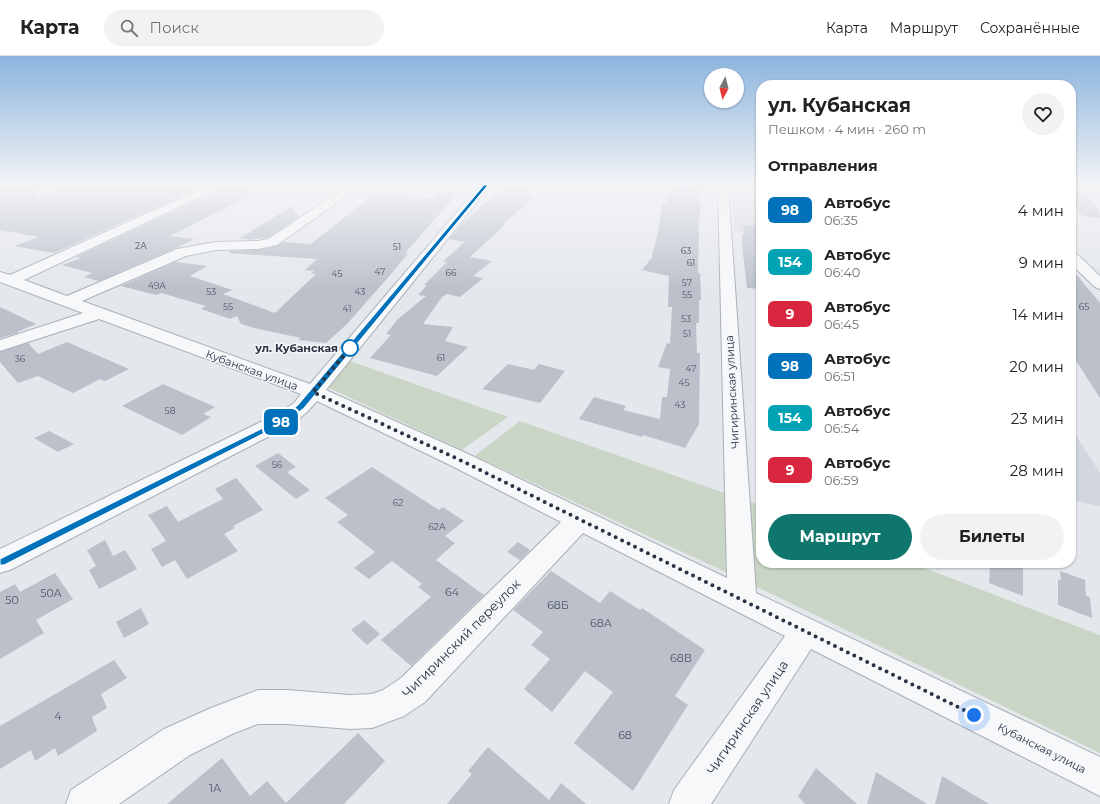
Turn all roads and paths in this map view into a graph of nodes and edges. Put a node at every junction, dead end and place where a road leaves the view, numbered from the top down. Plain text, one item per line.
1 (140, 220) edge
2 (305, 220) edge
3 (457, 220) edge
4 (725, 220) edge
5 (1076, 267) edge
6 (5, 279) edge
7 (1098, 280) edge
8 (67, 302) junction
9 (98, 314) junction
10 (0, 346) edge
11 (313, 392) junction
12 (579, 520) junction
13 (0, 562) edge
14 (742, 599) junction
15 (806, 631) junction
16 (1100, 778) edge
17 (85, 804) edge
18 (688, 804) edge

1 - 6 street
2 - 8 street
3 - 11 street
4 - 14 street, Чигиринская улица
5 - 7 street
6 - 8 street, Кубанская улица
8 - 9 street, Кубанская улица
9 - 10 street
9 - 11 street, Кубанская улица
11 - 12 street, Кубанская улица
11 - 13 street
12 - 14 street, Кубанская улица
12 - 17 street, Чигиринский переулок
14 - 15 street, Кубанская улица
15 - 16 street, Кубанская улица
15 - 18 street, Чигиринская улица

